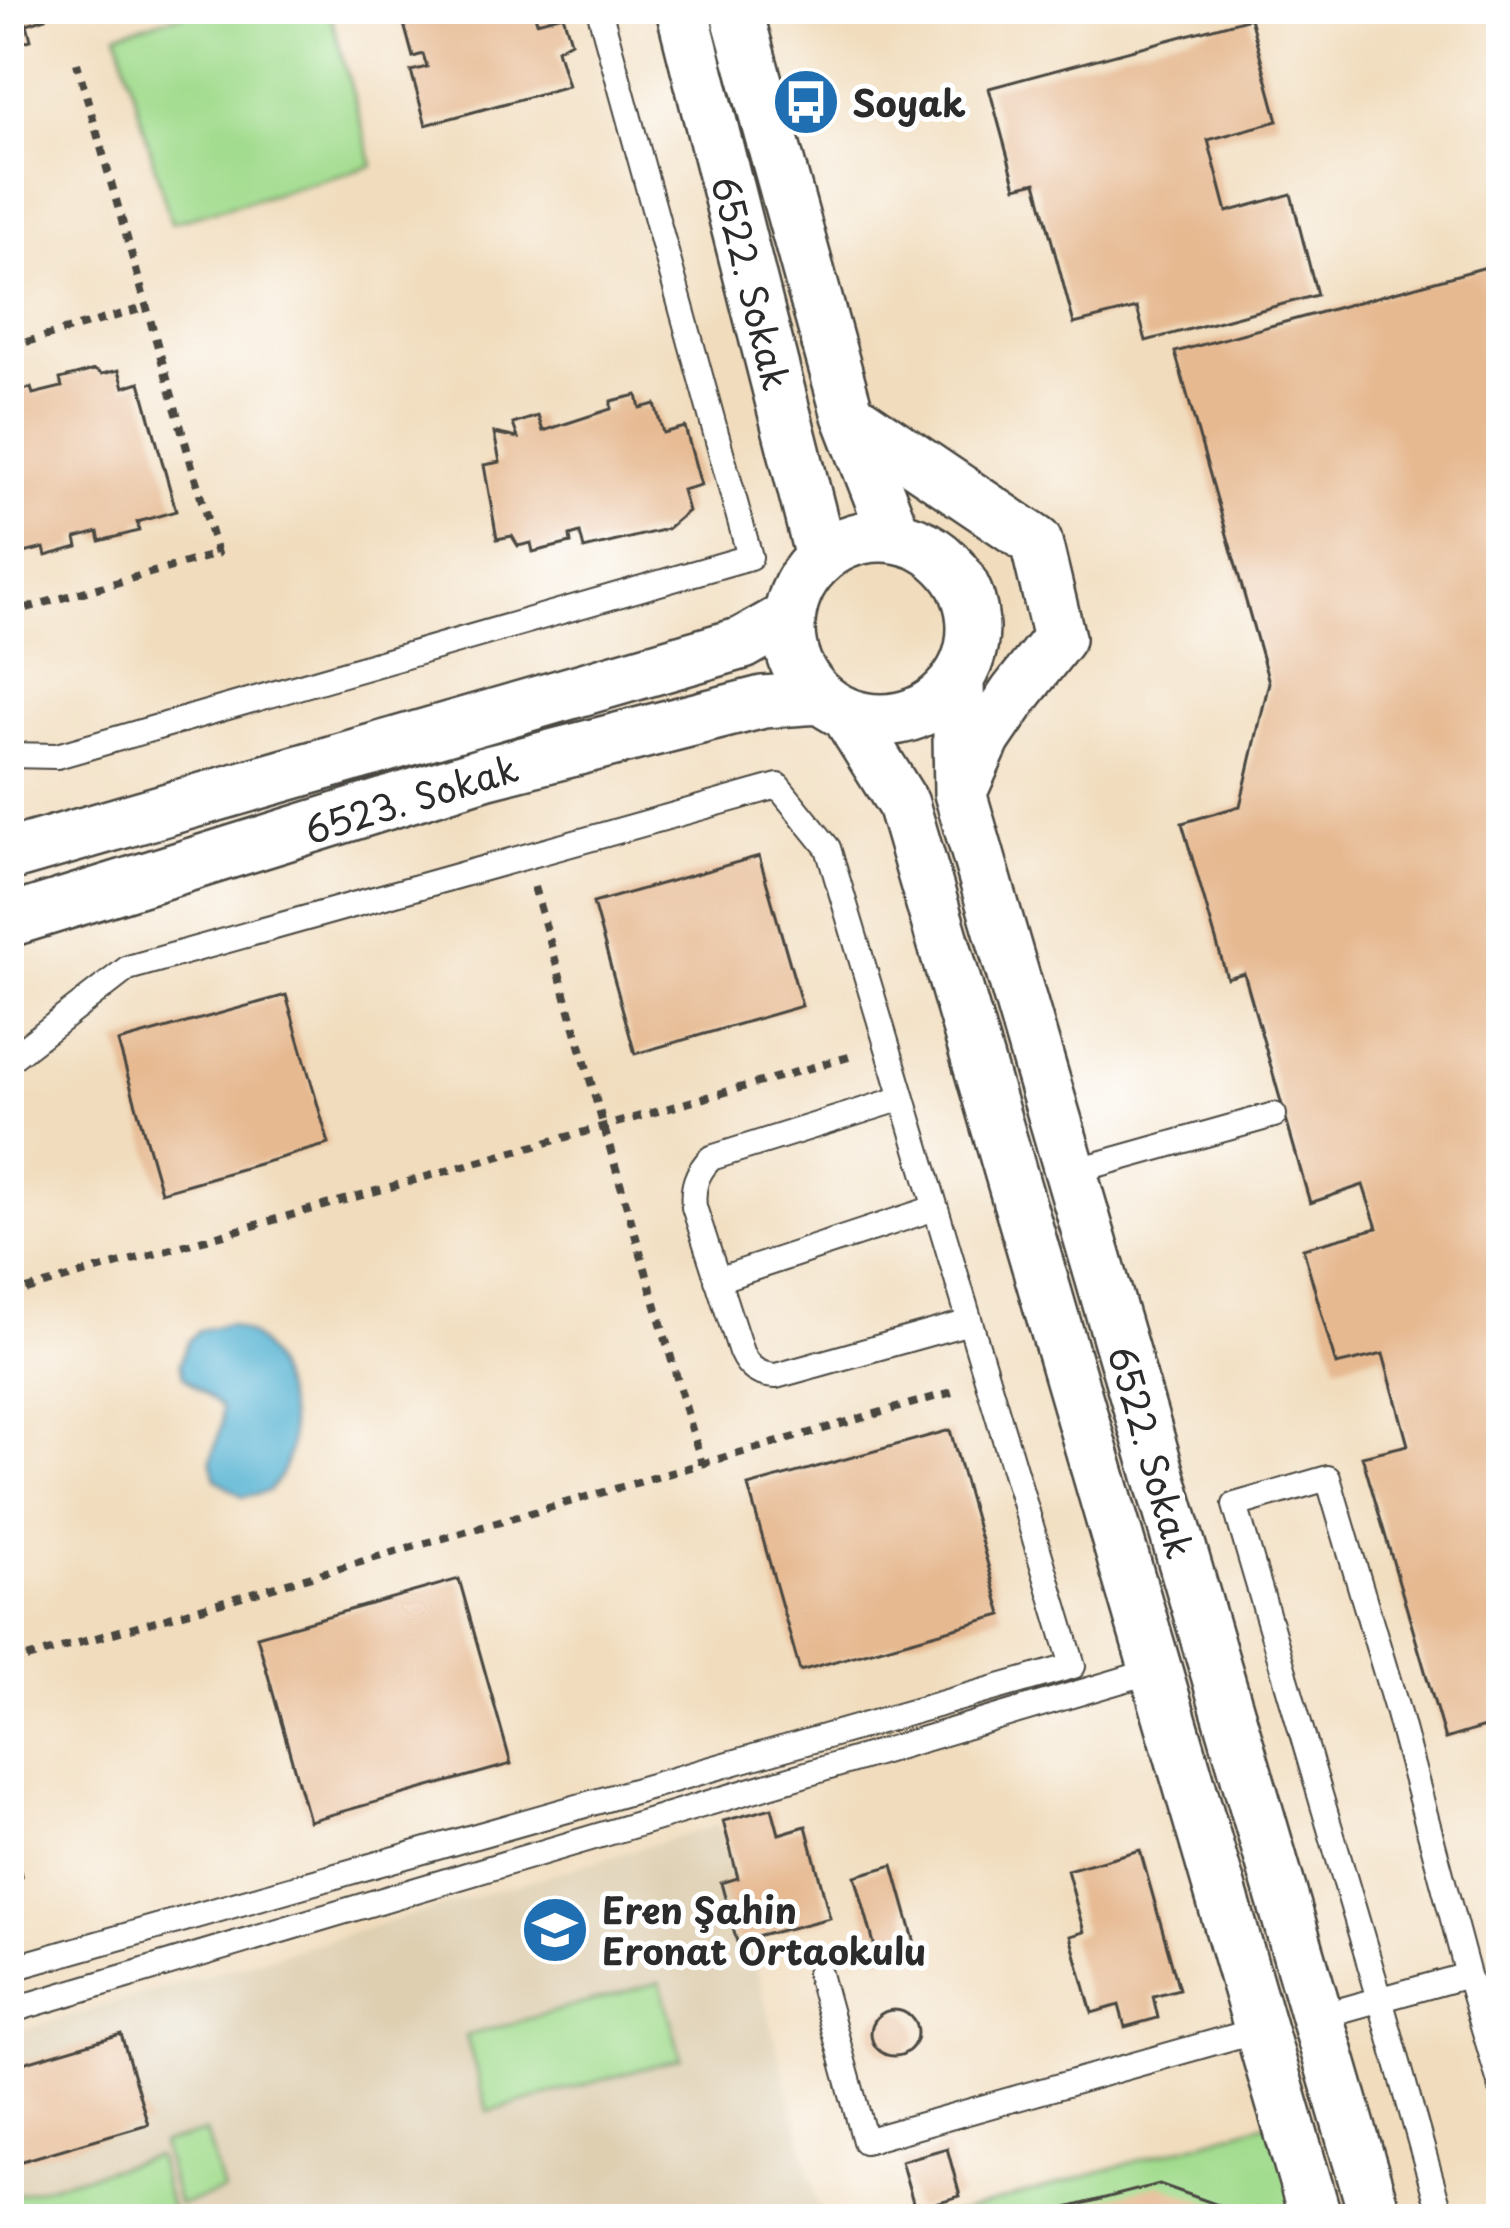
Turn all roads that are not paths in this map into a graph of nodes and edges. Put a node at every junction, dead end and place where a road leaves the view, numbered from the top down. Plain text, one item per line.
1 (598, 9) edge
2 (682, 9) edge
3 (736, 9) edge
4 (848, 415) junction
5 (895, 536) junction
6 (821, 557) junction
7 (789, 617) junction
8 (958, 680) junction
9 (833, 706) junction
10 (9, 754) edge
11 (960, 793) junction
12 (9, 855) edge
13 (9, 921) edge
14 (9, 1060) edge
15 (903, 1098) junction
16 (1274, 1115) dead end
17 (1071, 1172) junction
18 (935, 1208) junction
19 (717, 1280) junction
20 (970, 1322) junction
21 (1156, 1670) junction
22 (9, 1969) edge
23 (819, 1974) dead end
24 (1468, 1975) junction
25 (1381, 1999) junction
26 (9, 2011) edge
27 (1317, 2017) junction
28 (1261, 2030) junction
29 (1501, 2086) edge
30 (1316, 2219) edge
31 (1376, 2219) edge
32 (1442, 2219) edge

1 - 10 lane
2 - 6 street, 6522. Sokak
3 - 4 street, 6522. Sokak
4 - 5 street, 6522. Sokak
4 - 11 street
5 - 6 street
5 - 8 street
6 - 7 street
7 - 9 street
7 - 12 street, 6523. Sokak
8 - 9 street
8 - 11 street, 6522. Sokak
9 - 13 street, 6523. Sokak
9 - 21 street, 6522. Sokak
11 - 17 street, 6522. Sokak
14 - 15 lane
15 - 18 lane
15 - 19 lane
16 - 17 lane
17 - 27 street, 6522. Sokak
18 - 19 lane
18 - 20 lane
19 - 20 lane
20 - 22 lane
21 - 26 lane
21 - 28 street, 6522. Sokak
23 - 28 lane
24 - 25 lane
24 - 25 lane
24 - 29 lane
25 - 27 lane
25 - 32 lane
27 - 31 street, 6522. Sokak
28 - 30 street, 6522. Sokak

